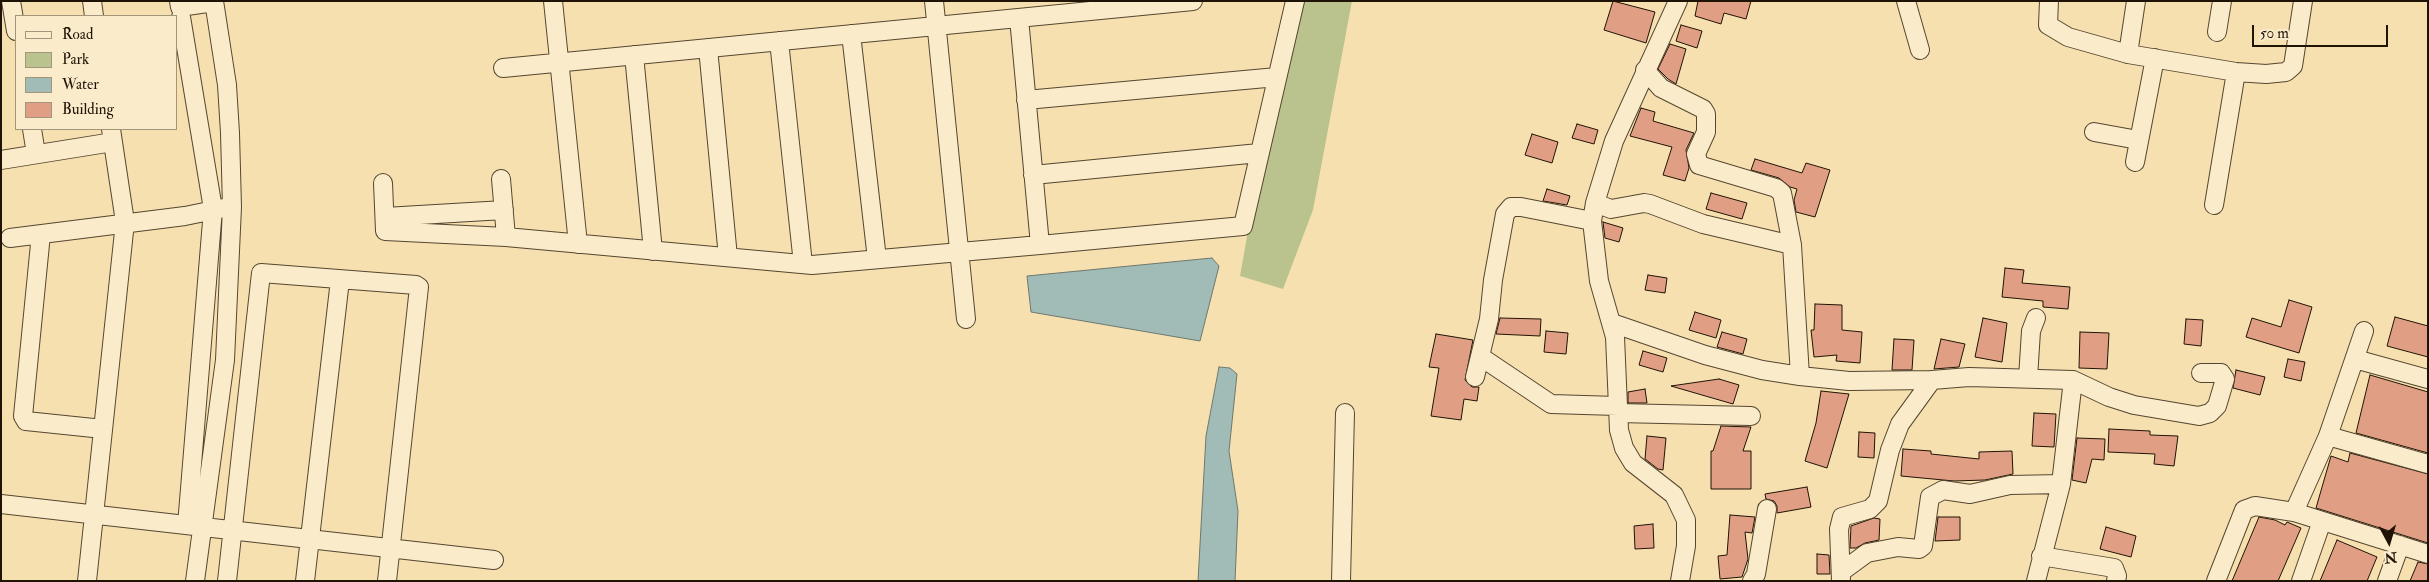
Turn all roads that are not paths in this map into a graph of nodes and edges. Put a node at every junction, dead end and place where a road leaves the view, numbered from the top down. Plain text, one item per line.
1 (11, 1) edge
2 (92, 1) edge
3 (553, 1) edge
4 (934, 1) edge
5 (1193, 1) edge
6 (1295, 1) edge
7 (1678, 1) edge
8 (1906, 1) edge
9 (2049, 1) edge
10 (2136, 1) edge
11 (2222, 1) edge
12 (2303, 1) edge
13 (214, 2) edge
14 (180, 9) edge
15 (94, 15) edge
16 (1019, 18) junction
17 (15, 25) edge
18 (936, 26) junction
19 (2217, 32) dead end
20 (851, 34) junction
21 (779, 41) junction
22 (708, 48) junction
23 (1920, 50) dead end
24 (2128, 54) junction
25 (634, 56) junction
26 (2155, 58) junction
27 (558, 63) junction
28 (503, 68) dead end
29 (1646, 70) junction
30 (2236, 72) junction
31 (1277, 77) junction
32 (1026, 100) junction
33 (32, 130) edge
34 (2094, 132) dead end
35 (112, 135) edge
36 (2138, 140) junction
37 (1260, 153) junction
38 (36, 154) junction
39 (1, 160) edge
40 (2135, 162) dead end
41 (1033, 175) junction
42 (501, 179) dead end
43 (383, 183) dead end
44 (1595, 203) junction
45 (2214, 205) dead end
46 (232, 207) junction
47 (213, 209) junction
48 (504, 210) junction
49 (385, 217) junction
50 (1592, 221) junction
51 (125, 222) junction
52 (41, 234) junction
53 (506, 237) junction
54 (10, 238) dead end
55 (578, 244) junction
56 (1040, 245) junction
57 (1792, 245) junction
58 (653, 251) junction
59 (958, 252) junction
60 (728, 257) junction
61 (877, 259) junction
62 (803, 264) junction
63 (340, 280) junction
64 (966, 318) dead end
65 (2036, 318) dead end
66 (1612, 323) junction
67 (2364, 330) dead end
68 (1481, 358) junction
69 (2355, 358) junction
70 (2201, 373) dead end
71 (1800, 376) junction
72 (1476, 377) dead end
73 (2028, 378) junction
74 (2428, 378) edge
75 (1932, 380) junction
76 (2073, 380) junction
77 (1618, 410) junction
78 (1345, 413) dead end
79 (1751, 416) dead end
80 (103, 429) junction
81 (2328, 436) junction
82 (2428, 464) edge
83 (2061, 484) junction
84 (1, 504) edge
85 (1768, 508) dead end
86 (2294, 512) junction
87 (93, 515) junction
88 (2322, 521) junction
89 (195, 525) junction
90 (233, 531) junction
91 (310, 540) junction
92 (2400, 545) junction
93 (391, 549) junction
94 (2428, 554) edge
95 (2041, 556) junction
96 (494, 560) dead end
97 (1841, 576) edge
98 (87, 581) edge
99 (195, 581) edge
100 (227, 581) edge
101 (305, 581) edge
102 (387, 581) edge
103 (1341, 581) edge
104 (1680, 581) edge
105 (1752, 581) edge
106 (2036, 581) edge
107 (2116, 581) edge
108 (2216, 581) edge
109 (2301, 581) edge
110 (2387, 581) edge

1 - 17 street
2 - 15 street
3 - 27 street
4 - 18 street
5 - 16 street
6 - 31 street
7 - 29 street
8 - 23 street
9 - 24 street
10 - 24 street
11 - 19 street
12 - 30 street
13 - 14 street
13 - 46 street
14 - 47 street
16 - 18 street
16 - 32 street
18 - 20 street
18 - 59 street
20 - 21 street
20 - 61 street
21 - 22 street
21 - 62 street
22 - 25 street
22 - 60 street
24 - 26 street
25 - 27 street
25 - 58 street
26 - 30 street
26 - 36 street
27 - 28 street
27 - 55 street
29 - 44 street
29 - 57 street
30 - 45 street
31 - 32 street
31 - 37 street
32 - 41 street
33 - 38 street
34 - 36 street
35 - 38 street
35 - 51 street
36 - 40 street
37 - 41 street
37 - 56 street
38 - 39 street
41 - 56 street
42 - 48 street
43 - 49 street
44 - 50 street
44 - 57 street
46 - 47 street
46 - 89 street
47 - 51 street
47 - 89 street
48 - 49 street
48 - 53 street
49 - 53 street
50 - 66 street
50 - 68 street
51 - 52 street
51 - 80 street
52 - 54 street
52 - 80 street
53 - 55 street
55 - 58 street
56 - 59 street
57 - 71 street
58 - 60 street
59 - 61 street
59 - 64 street
60 - 62 street
61 - 62 street
63 - 90 street
63 - 91 street
63 - 93 street
65 - 73 street
66 - 71 street
66 - 77 street
67 - 69 street
68 - 72 street
68 - 77 street
69 - 74 street
69 - 81 street
70 - 76 street
71 - 75 street
73 - 75 street
73 - 76 street
75 - 97 street
76 - 83 street
77 - 79 street
77 - 104 street
78 - 103 street
80 - 87 street
81 - 82 street
81 - 86 street
83 - 95 street
83 - 97 street
84 - 87 street
85 - 105 street
86 - 88 street
86 - 108 street
87 - 89 street
87 - 98 street
88 - 92 street
88 - 109 street
89 - 90 street
89 - 99 street
90 - 91 street
90 - 100 street
91 - 93 street
91 - 101 street
92 - 94 street
92 - 110 street
93 - 96 street
93 - 102 street
95 - 106 street
95 - 107 street

